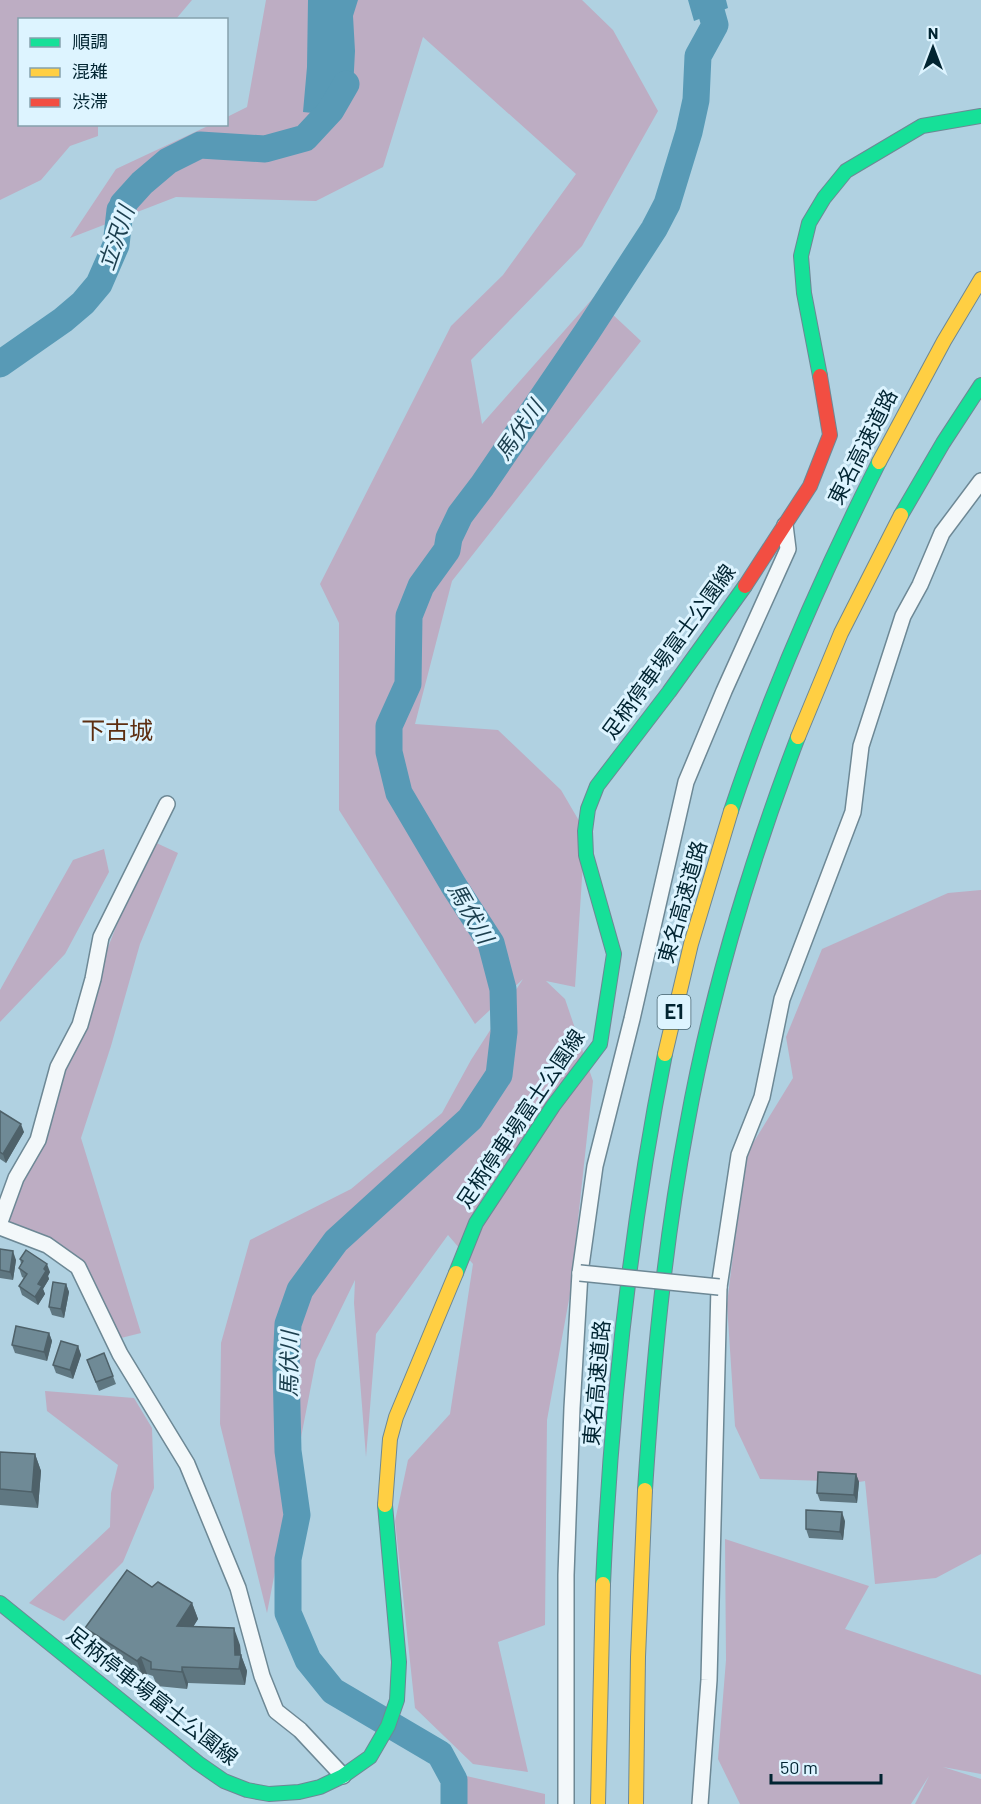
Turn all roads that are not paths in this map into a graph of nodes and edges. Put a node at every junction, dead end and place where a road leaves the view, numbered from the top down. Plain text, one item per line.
1 (981, 116) edge
2 (981, 279) edge
3 (981, 385) edge
4 (981, 481) edge
5 (785, 525) junction
6 (167, 804) dead end
7 (0, 1222) edge
8 (0, 1227) edge
9 (580, 1273) junction
10 (719, 1287) junction
11 (0, 1603) edge
12 (343, 1776) junction
13 (566, 1804) edge
14 (598, 1804) edge
15 (636, 1804) edge
16 (700, 1804) edge

1 - 5 main road, 足柄停車場富士公園線
2 - 14 main road, 東名高速道路 / E1
3 - 15 main road, E1
4 - 10 street
5 - 9 street
5 - 12 main road, 足柄停車場富士公園線
6 - 7 street
8 - 12 street
9 - 10 street, bridge
9 - 13 street
10 - 16 street
11 - 12 main road, 足柄停車場富士公園線

